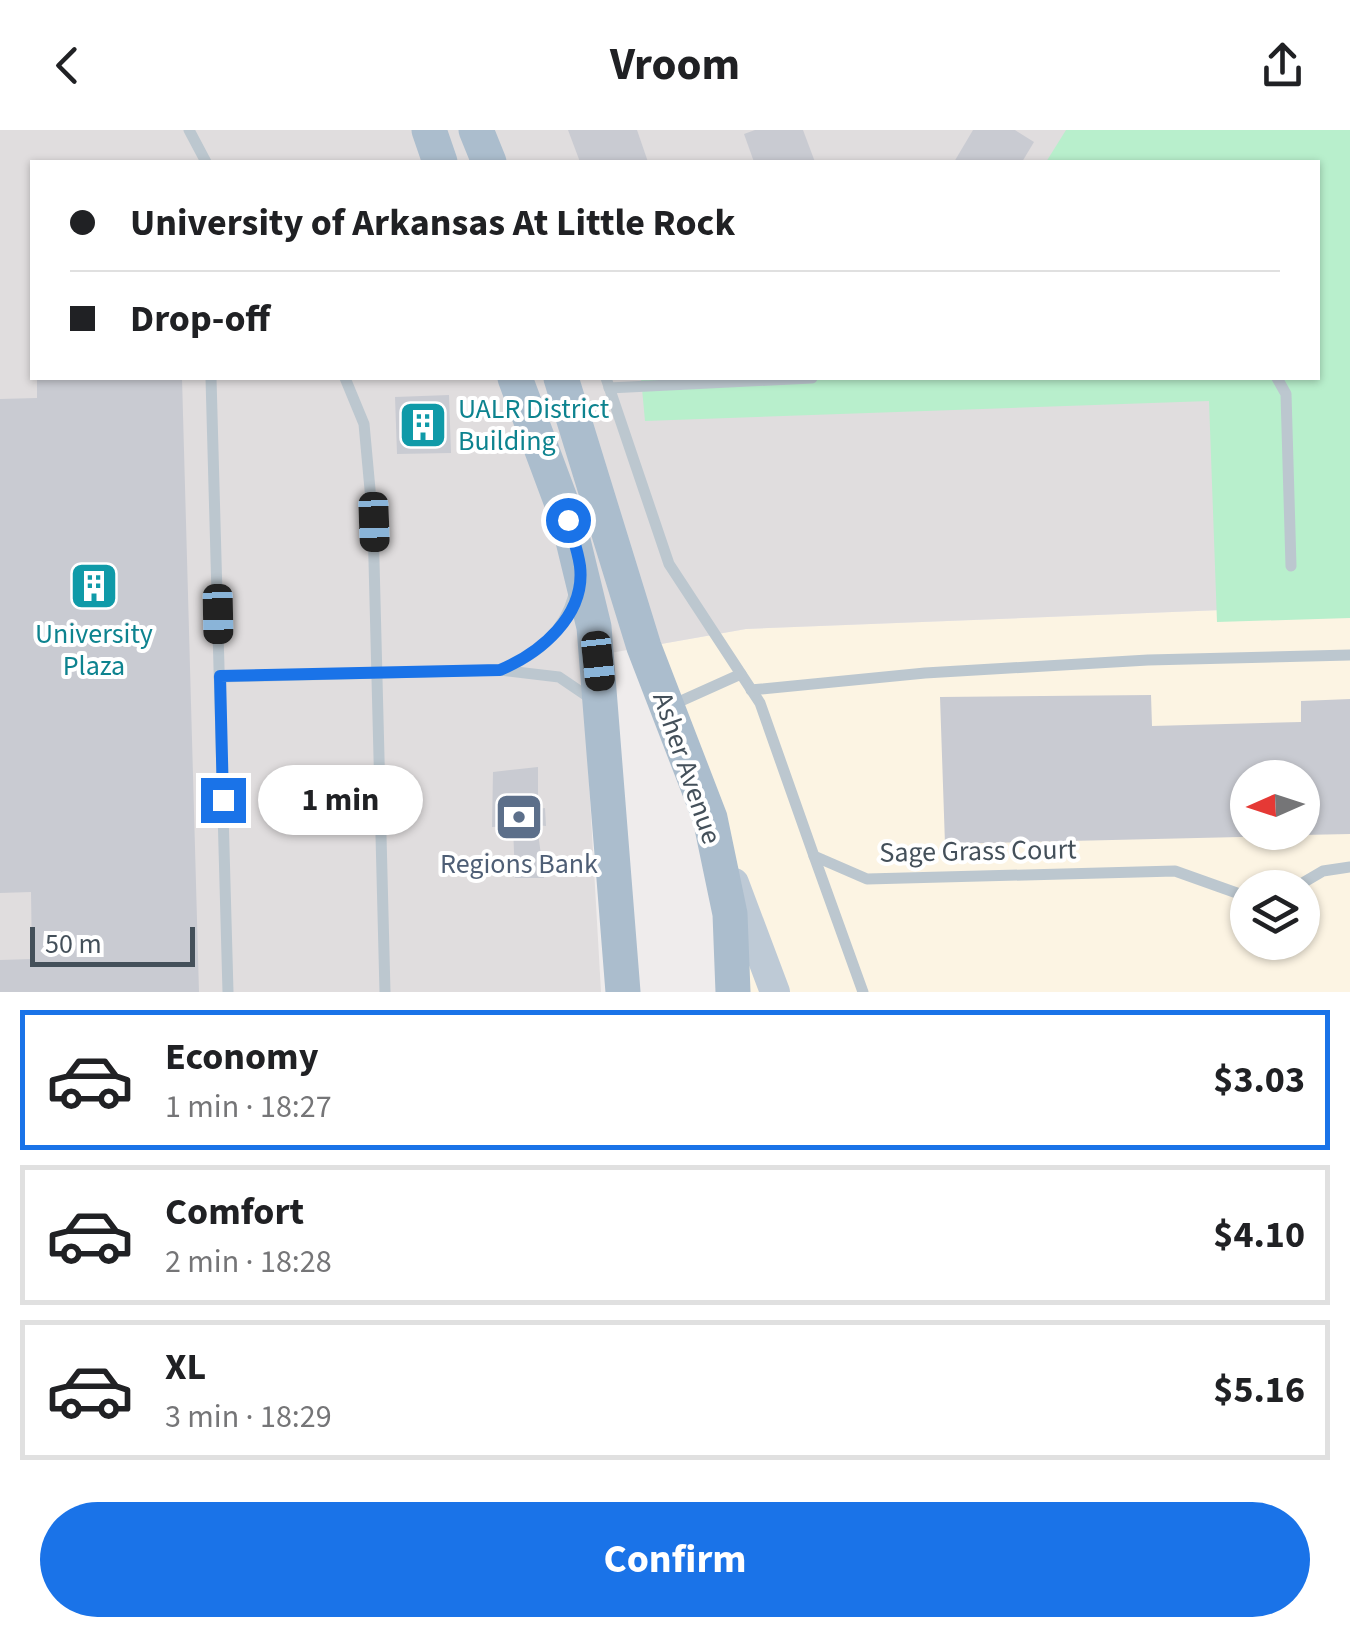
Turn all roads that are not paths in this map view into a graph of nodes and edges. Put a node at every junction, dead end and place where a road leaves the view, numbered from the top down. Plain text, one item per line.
1 (189, 130) edge
2 (428, 130) edge
3 (476, 130) edge
4 (205, 160) edge
5 (439, 160) edge
6 (488, 160) edge
7 (211, 380) edge
8 (346, 380) edge
9 (516, 380) edge
10 (562, 380) edge
11 (710, 380) edge
12 (1278, 380) edge
13 (607, 382) edge
14 (1290, 566) dead end
15 (581, 569) junction
16 (1350, 656) edge
17 (500, 670) junction
18 (377, 672) junction
19 (741, 674) junction
20 (220, 676) junction
21 (751, 690) junction
22 (667, 708) junction
23 (605, 728) junction
24 (710, 818) junction
25 (814, 856) junction
26 (1350, 867) edge
27 (1320, 873) edge
28 (1230, 891) edge
29 (622, 989) edge
30 (228, 992) edge
31 (385, 992) edge
32 (733, 992) edge
33 (775, 992) edge
34 (863, 992) edge

1 - 4 lane
2 - 5 main road
3 - 6 main road
7 - 20 lane
8 - 18 lane
9 - 15 main road
10 - 22 main road, Asher Avenue
11 - 13 lane
12 - 14 lane
13 - 19 lane
15 - 17 lane
15 - 23 main road
16 - 21 lane
17 - 18 lane
17 - 23 lane
18 - 20 lane
18 - 31 lane
19 - 21 lane
19 - 22 lane
20 - 30 lane
21 - 25 lane
22 - 24 main road, Asher Avenue
23 - 29 main road
24 - 32 main road, Asher Avenue
24 - 33 main road
25 - 28 lane, Sage Grass Court
25 - 34 lane
26 - 27 lane

